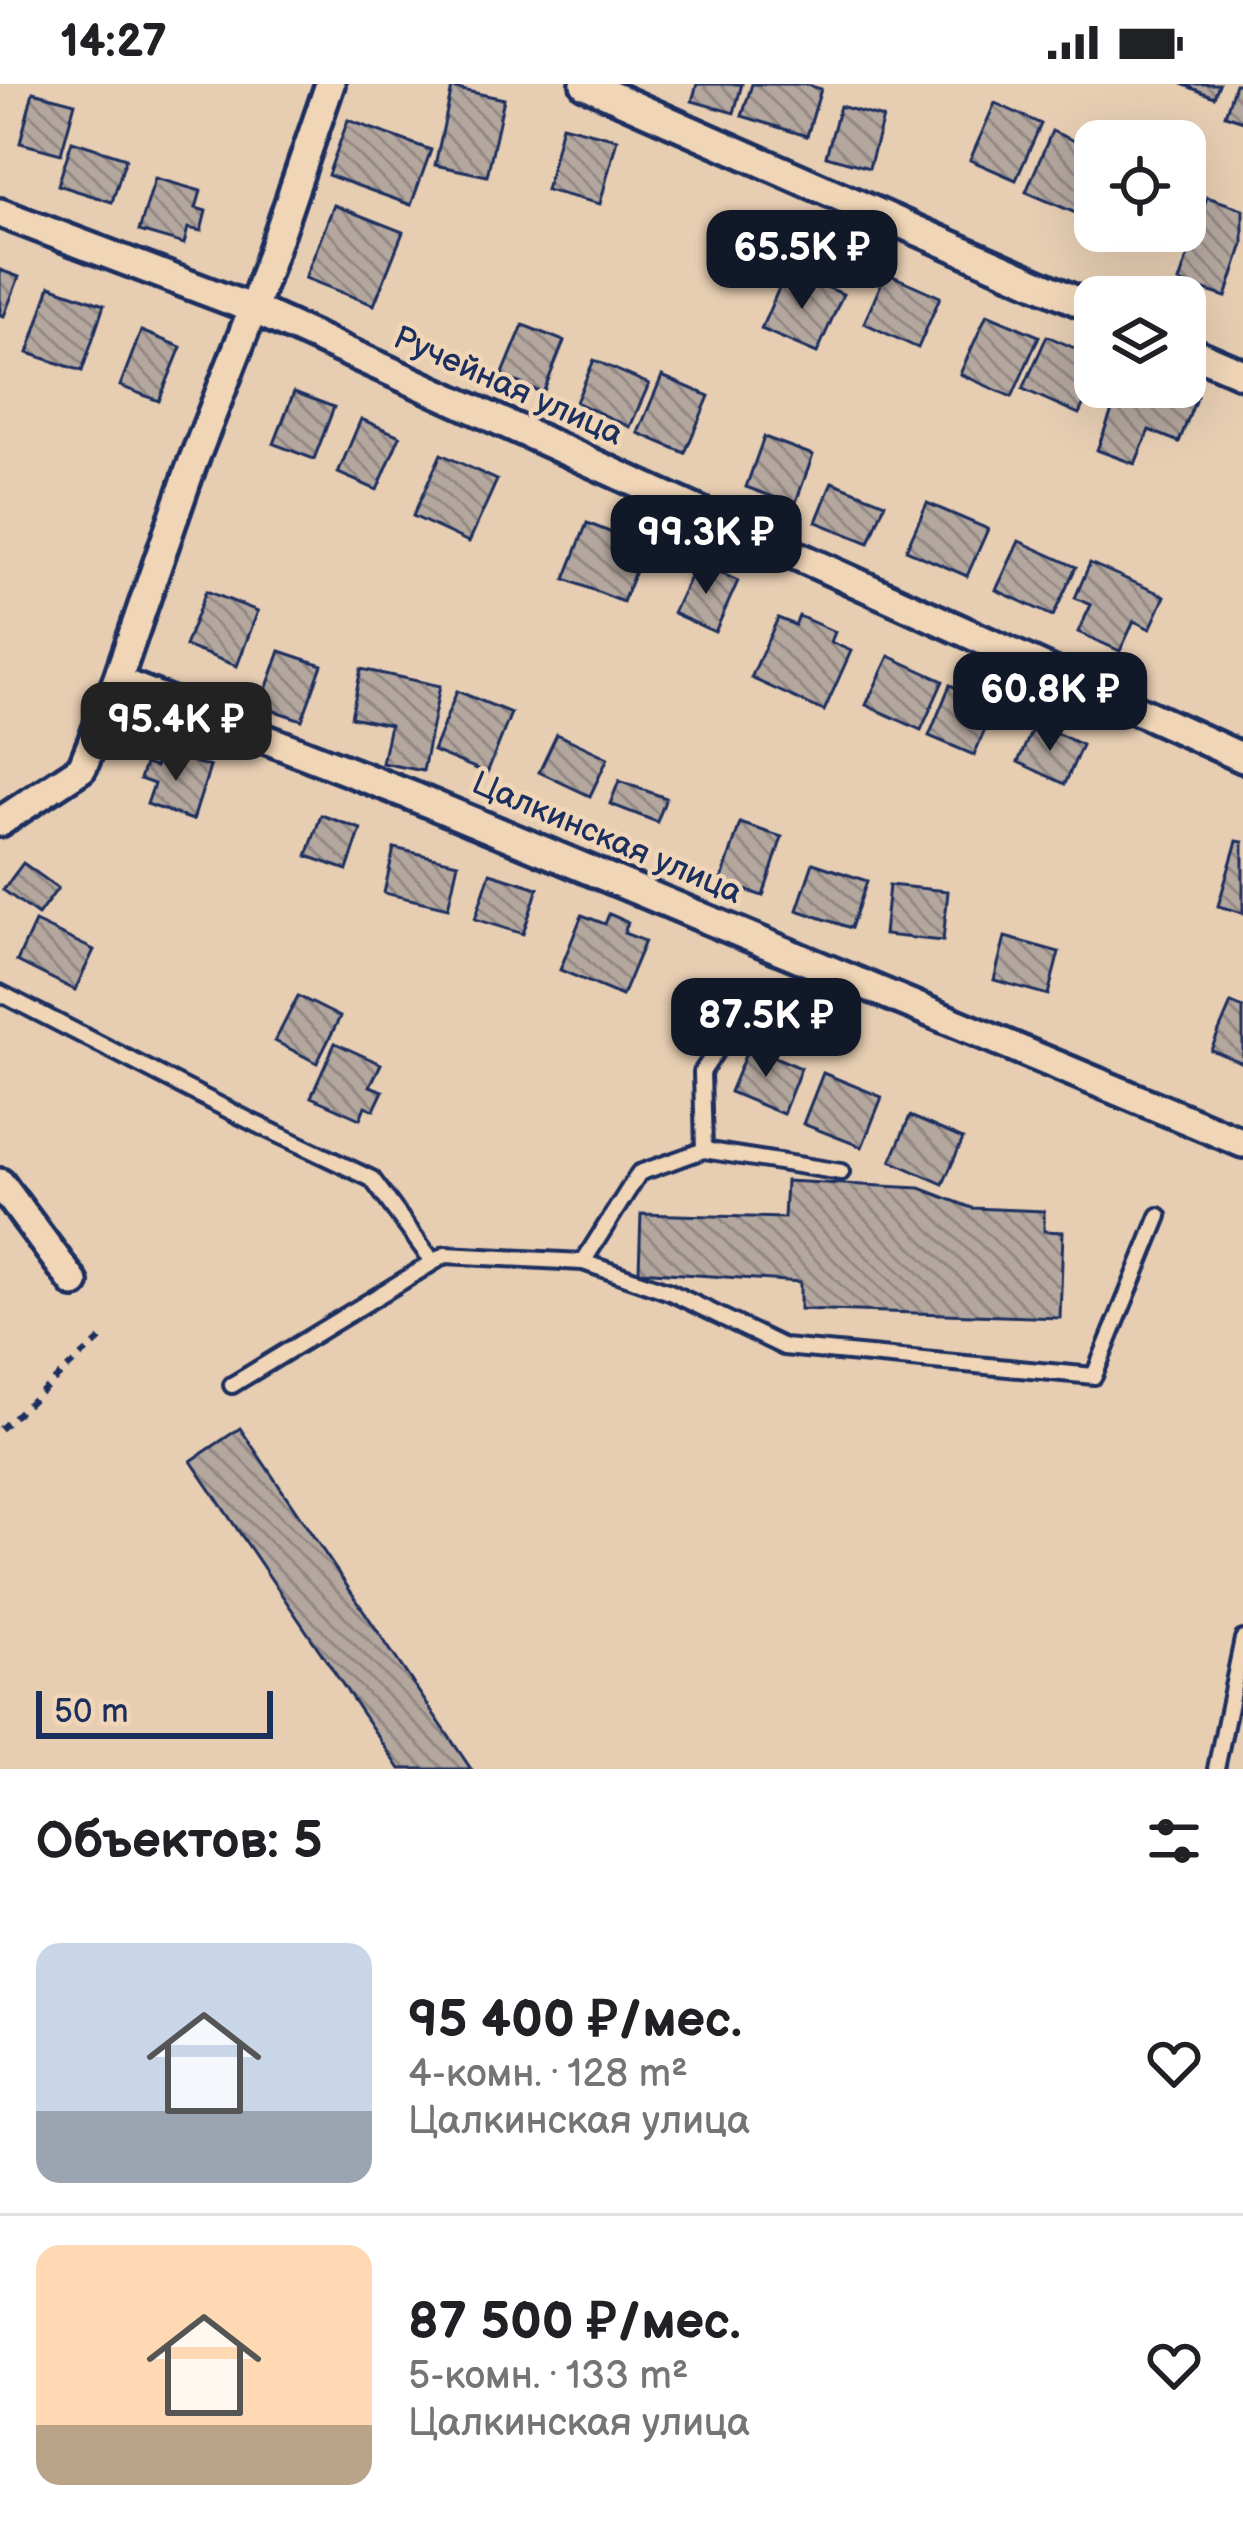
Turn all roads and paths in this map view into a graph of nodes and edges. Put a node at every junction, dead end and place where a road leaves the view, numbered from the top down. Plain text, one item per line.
1 (330, 84) edge
2 (585, 84) edge
3 (0, 213) edge
4 (1074, 300) edge
5 (253, 309) junction
6 (1206, 358) edge
7 (1243, 374) edge
8 (117, 682) junction
9 (1243, 758) edge
10 (0, 822) edge
11 (851, 979) junction
12 (0, 993) edge
13 (1243, 1143) edge
14 (704, 1150) junction
15 (841, 1172) dead end
16 (0, 1184) edge
17 (1159, 1216) dead end
18 (433, 1262) junction
19 (583, 1262) junction
20 (74, 1283) dead end
21 (106, 1334) dead end
22 (232, 1385) dead end
23 (0, 1429) edge
24 (1243, 1639) edge
25 (1216, 1769) edge

1 - 5 street
2 - 4 street
3 - 5 street, Ручейная улица
5 - 8 street
5 - 9 street, Ручейная улица
6 - 7 street
8 - 10 street
8 - 11 street, Цалкинская улица
11 - 13 street, Цалкинская улица
11 - 14 lane
12 - 18 lane
14 - 15 lane
14 - 19 lane
16 - 20 street
17 - 19 lane
18 - 19 lane
18 - 22 lane
21 - 23 path
24 - 25 lane

